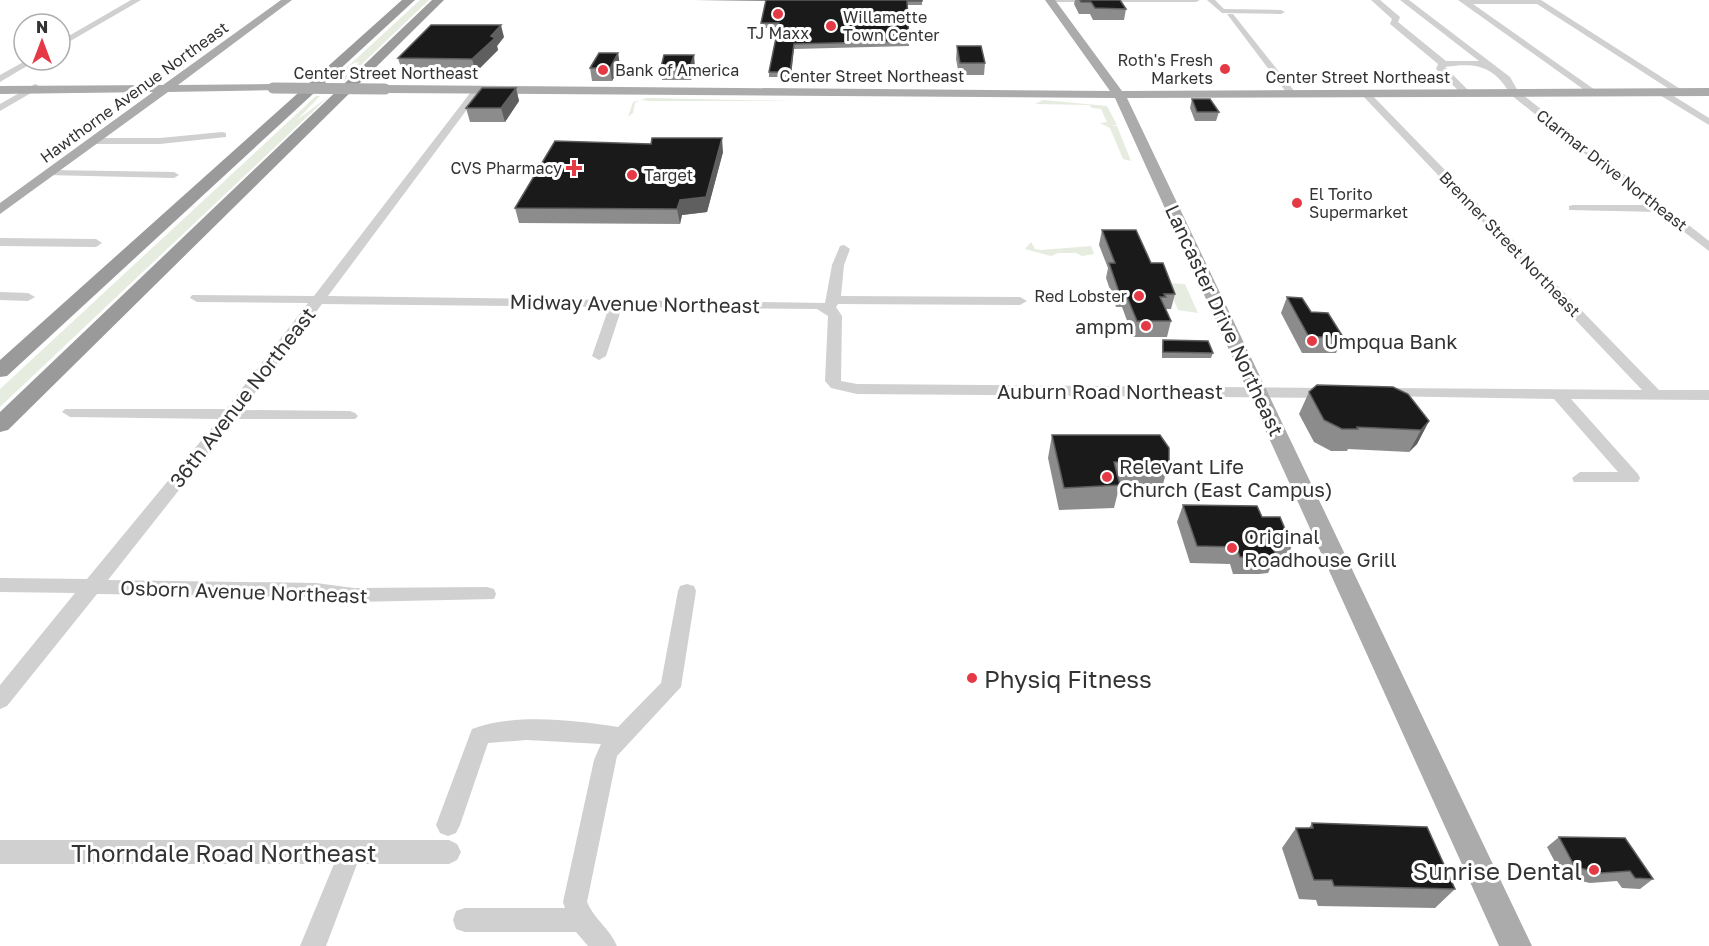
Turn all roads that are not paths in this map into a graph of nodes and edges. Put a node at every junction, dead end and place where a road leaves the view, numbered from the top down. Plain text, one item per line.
1 (136, 0) edge
2 (287, 0) edge
3 (409, 0) edge
4 (438, 0) edge
5 (1050, 0) edge
6 (1196, 0) edge
7 (1212, 0) edge
8 (1375, 0) edge
9 (1404, 0) edge
10 (1463, 1) edge
11 (1538, 1) edge
12 (1281, 12) dead end
13 (1226, 14) junction
14 (1397, 19) junction
15 (1407, 19) dead end
16 (1417, 19) dead end
17 (1428, 19) junction
18 (72, 37) edge
19 (1444, 64) junction
20 (1488, 64) junction
21 (0, 85) edge
22 (35, 87) junction
23 (167, 88) junction
24 (0, 90) edge
25 (477, 90) junction
26 (1593, 92) junction
27 (1661, 92) junction
28 (1680, 92) junction
29 (1709, 92) edge
30 (1365, 93) junction
31 (1466, 93) junction
32 (1514, 93) junction
33 (1292, 94) junction
34 (1119, 95) junction
35 (0, 108) edge
36 (1709, 122) edge
37 (222, 135) dead end
38 (95, 141) junction
39 (50, 173) junction
40 (174, 175) dead end
41 (1573, 208) dead end
42 (1661, 208) junction
43 (0, 210) edge
44 (0, 242) edge
45 (96, 243) dead end
46 (1709, 247) edge
47 (843, 249) dead end
48 (0, 296) edge
49 (28, 297) dead end
50 (196, 298) dead end
51 (318, 299) junction
52 (1020, 301) dead end
53 (617, 303) junction
54 (832, 304) junction
55 (599, 356) dead end
56 (0, 372) edge
57 (1258, 392) junction
58 (1346, 393) edge
59 (1368, 393) edge
60 (1558, 394) junction
61 (1655, 395) junction
62 (1709, 395) edge
63 (70, 412) dead end
64 (231, 414) junction
65 (350, 416) dead end
66 (0, 425) edge
67 (1580, 478) dead end
68 (0, 585) edge
69 (92, 587) junction
70 (687, 591) dead end
71 (488, 594) dead end
72 (0, 700) edge
73 (622, 737) junction
74 (448, 825) dead end
75 (0, 852) edge
76 (350, 852) junction
77 (449, 852) dead end
78 (582, 920) junction
79 (465, 921) dead end
80 (313, 946) edge
81 (604, 946) edge
82 (1516, 946) edge

1 - 18 street
2 - 23 main road, Hawthorne Avenue Northeast
3 - 56 highway
4 - 66 highway
5 - 6 street
5 - 34 main road, Lancaster Drive Northeast
7 - 13 street
8 - 14 street
9 - 17 street, Clarmar Drive Northeast
10 - 11 street
10 - 26 street
11 - 28 street
12 - 13 street
13 - 33 street
14 - 15 street
14 - 19 street
16 - 17 street
17 - 20 street, Clarmar Drive Northeast
19 - 20 street
19 - 31 street
20 - 32 street, Clarmar Drive Northeast
21 - 22 main road, Center Street Northeast
22 - 23 main road, Center Street Northeast
22 - 24 main road, Center Street Northeast
22 - 35 street
23 - 25 main road, Center Street Northeast, bridge
23 - 38 main road, Hawthorne Avenue Northeast
25 - 34 main road, Center Street Northeast
25 - 51 street, 36th Avenue Northeast
26 - 27 main road, Center Street Northeast
26 - 32 main road, Center Street Northeast
27 - 28 main road, Center Street Northeast
27 - 36 street
28 - 29 main road, Center Street Northeast
30 - 31 main road, Center Street Northeast
30 - 33 main road, Center Street Northeast
30 - 61 street, Brenner Street Northeast
31 - 32 main road, Center Street Northeast
32 - 42 street, Clarmar Drive Northeast
33 - 34 main road, Center Street Northeast
34 - 57 main road, Lancaster Drive Northeast
37 - 38 street
38 - 39 main road, Hawthorne Avenue Northeast
39 - 40 street
39 - 43 main road, Hawthorne Avenue Northeast
41 - 42 street
42 - 46 street, Clarmar Drive Northeast
44 - 45 street
47 - 54 street
48 - 49 street
50 - 51 street, Midway Avenue Northeast
51 - 53 street, Midway Avenue Northeast
51 - 64 street, 36th Avenue Northeast
52 - 54 street, Midway Avenue Northeast
53 - 54 street, Midway Avenue Northeast
53 - 55 street
54 - 57 street, Auburn Road Northeast
57 - 58 street, Auburn Road Northeast
57 - 82 main road, Lancaster Drive Northeast
59 - 60 street
60 - 61 street
60 - 67 street
61 - 62 street
63 - 64 street
64 - 65 street
64 - 69 street, 36th Avenue Northeast
68 - 69 street, Osborn Avenue Northeast
69 - 71 street, Osborn Avenue Northeast
69 - 72 street, 36th Avenue Northeast
70 - 73 street
73 - 74 street
73 - 78 street
75 - 76 street, Thorndale Road Northeast
76 - 77 street, Thorndale Road Northeast
76 - 80 street
78 - 79 street
78 - 81 street

